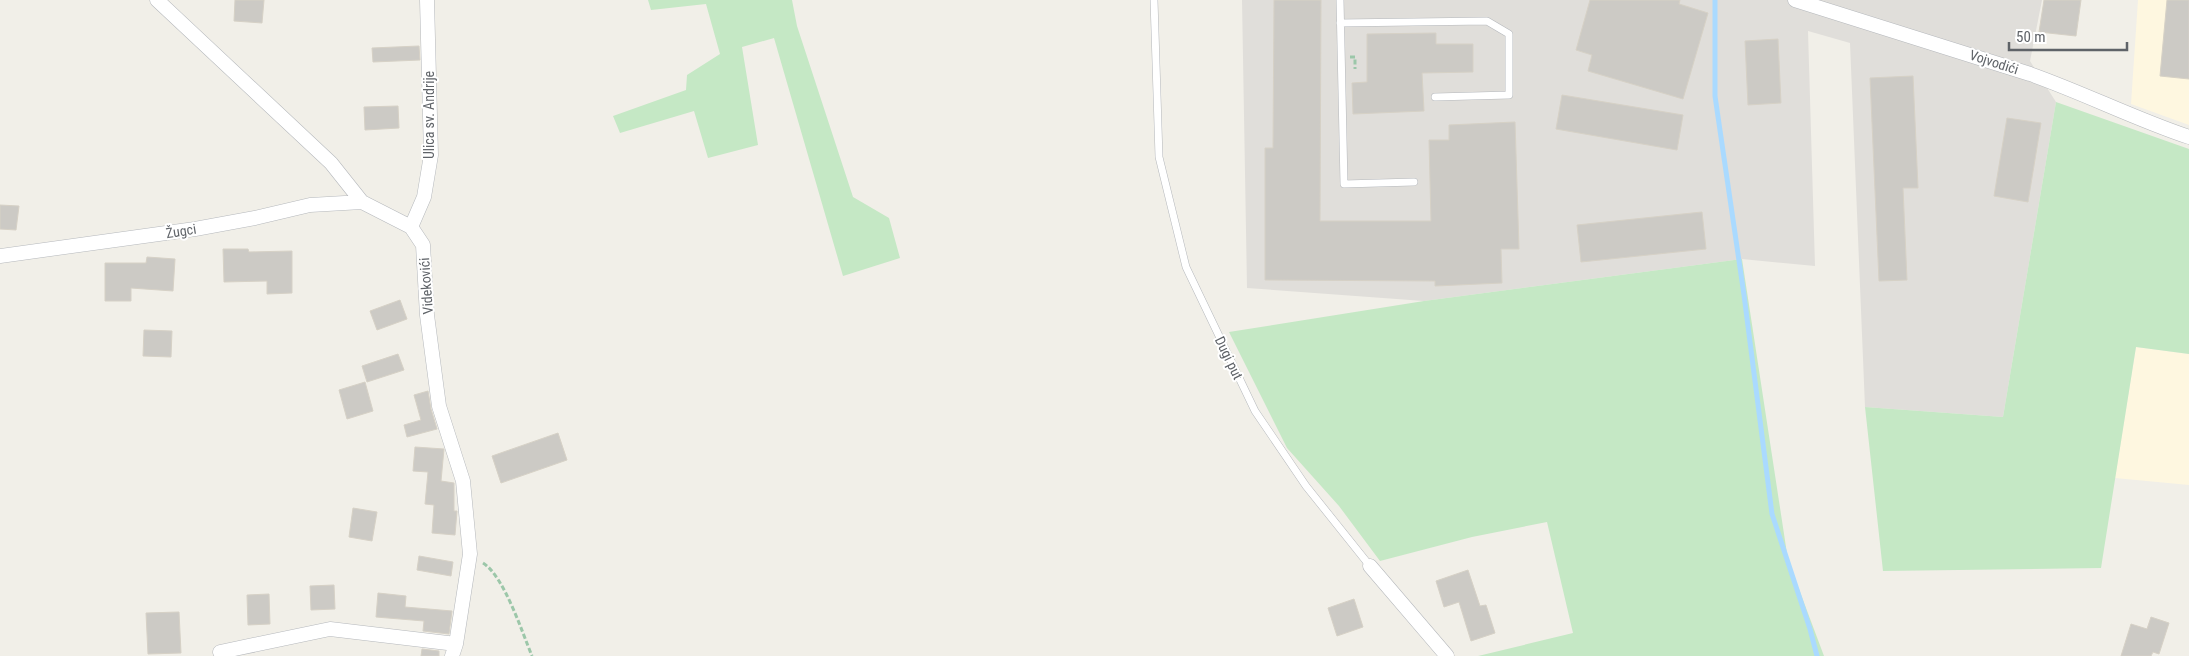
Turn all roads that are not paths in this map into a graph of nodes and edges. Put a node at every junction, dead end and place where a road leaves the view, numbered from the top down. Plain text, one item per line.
1 (158, 0) edge
2 (427, 0) edge
3 (1154, 0) edge
4 (1340, 0) edge
5 (1795, 0) edge
6 (1832, 6) edge
7 (1340, 24) junction
8 (1435, 98) dead end
9 (2189, 137) edge
10 (1414, 182) dead end
11 (362, 202) junction
12 (411, 226) junction
13 (0, 256) edge
14 (1370, 566) joint
15 (454, 650) edge
16 (220, 652) dead end
17 (1446, 656) edge

1 - 11 street
2 - 12 street, Ulica sv. Andrije
3 - 14 lane, Dugi put
4 - 7 lane
5 - 6 street, Vojvodići
6 - 9 street, Vojvodići
7 - 8 lane
7 - 10 lane
11 - 12 street
11 - 13 street, Žugci
12 - 15 street, Videkovići
14 - 17 street, Dugi put
15 - 16 street

